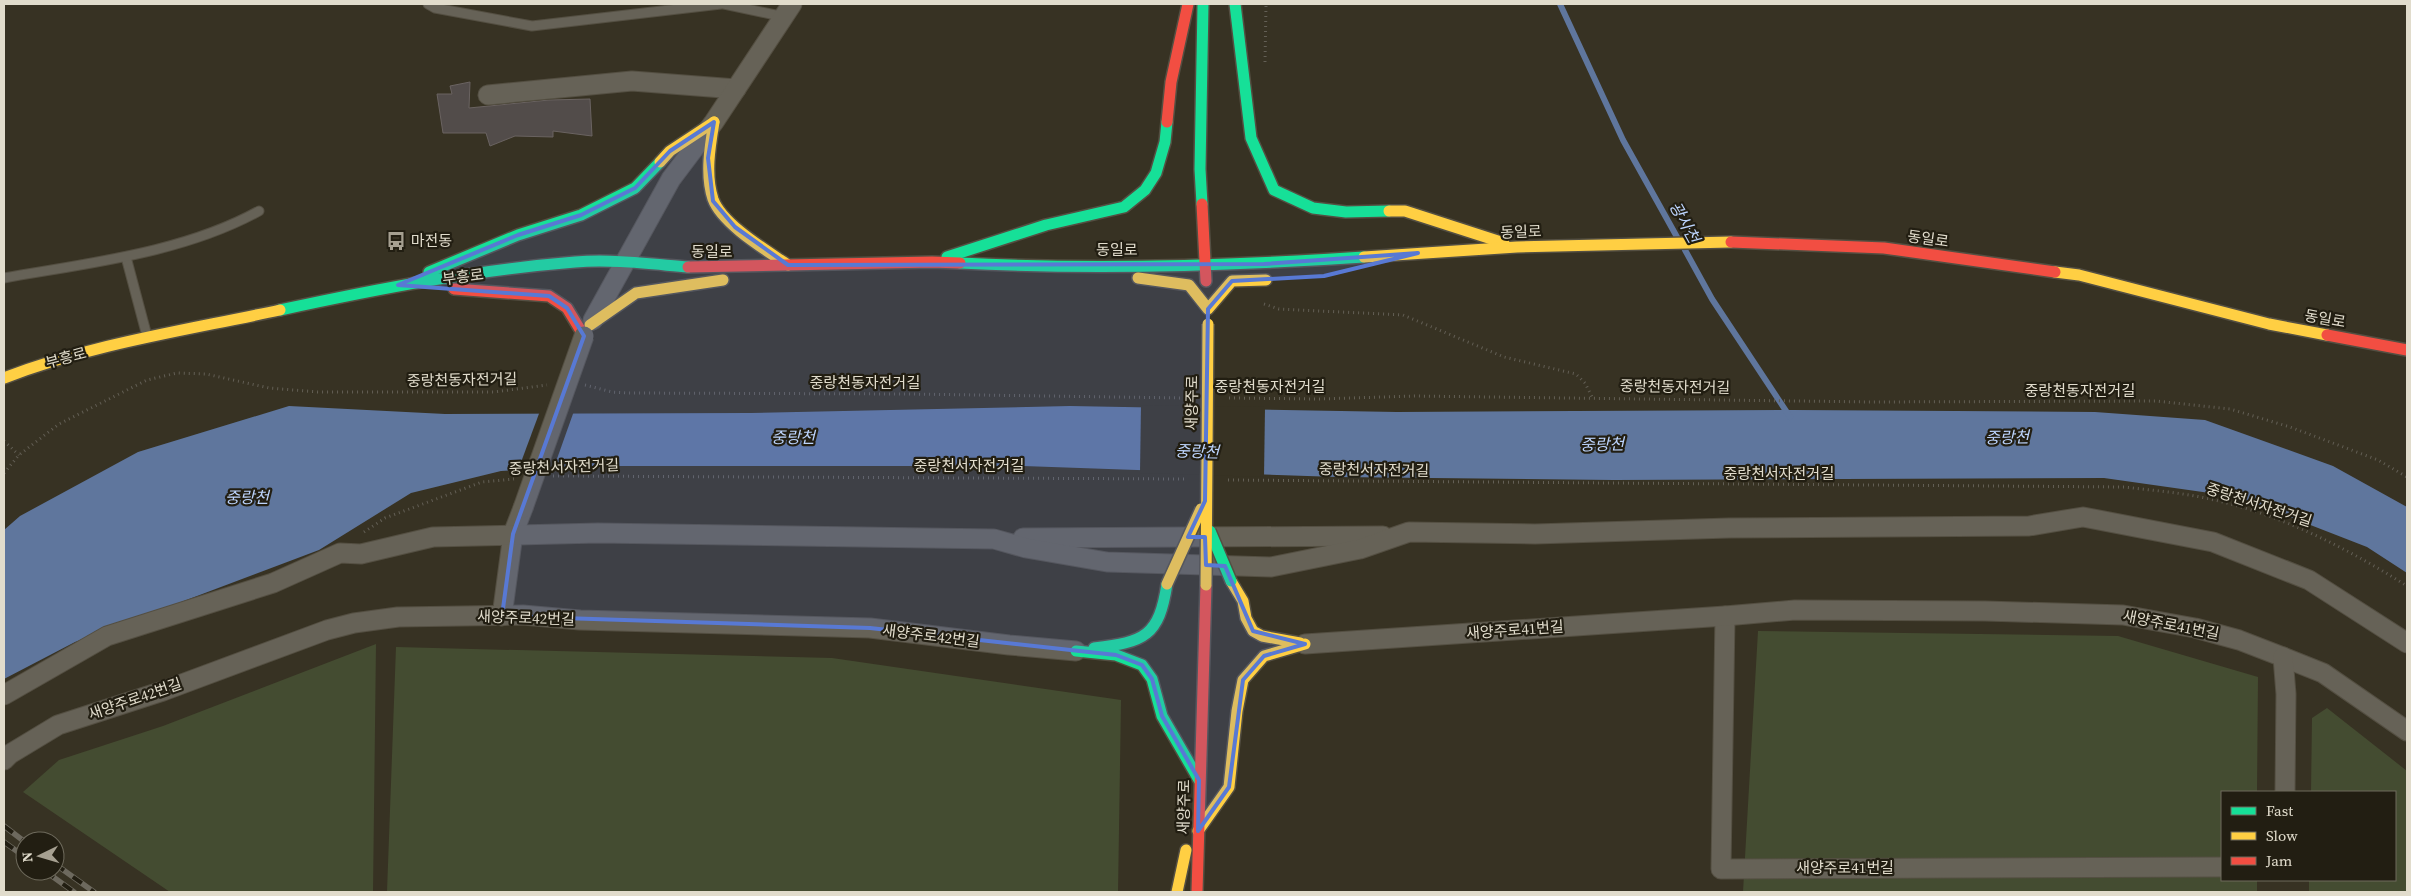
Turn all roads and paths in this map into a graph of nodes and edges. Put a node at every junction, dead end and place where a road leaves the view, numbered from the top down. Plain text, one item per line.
1 (428, 4) edge
2 (723, 4) edge
3 (1188, 4) edge
4 (1203, 4) edge
5 (1236, 4) edge
6 (1266, 4) edge
7 (788, 10) edge
8 (1266, 69) dead end
9 (736, 89) junction
10 (488, 95) dead end
11 (714, 122) junction
12 (259, 211) dead end
13 (1517, 246) junction
14 (1418, 253) junction
15 (126, 257) junction
16 (625, 262) junction
17 (932, 262) junction
18 (1205, 263) junction
19 (788, 265) junction
20 (812, 265) junction
21 (1013, 266) junction
22 (1352, 269) dead end
23 (4, 278) edge
24 (1281, 279) dead end
25 (398, 285) junction
26 (1262, 304) dead end
27 (1208, 309) junction
28 (587, 331) junction
29 (148, 339) junction
30 (2383, 345) junction
31 (2407, 350) edge
32 (2407, 355) edge
33 (4, 378) edge
34 (549, 384) dead end
35 (576, 384) dead end
36 (1592, 397) junction
37 (1194, 398) dead end
38 (1223, 398) dead end
39 (4, 441) edge
40 (19, 455) junction
41 (4, 473) edge
42 (546, 476) dead end
43 (2407, 477) edge
44 (519, 479) dead end
45 (1185, 479) dead end
46 (1224, 480) dead end
47 (1205, 501) junction
48 (1205, 519) junction
49 (363, 533) dead end
50 (514, 534) junction
51 (1398, 536) junction
52 (994, 538) junction
53 (2407, 586) edge
54 (502, 616) junction
55 (1725, 616) junction
56 (2407, 643) edge
57 (1305, 644) junction
58 (1076, 651) junction
59 (2283, 657) junction
60 (4, 695) edge
61 (2407, 731) edge
62 (4, 760) edge
63 (1199, 780) junction
64 (2285, 791) edge
65 (1199, 795) junction
66 (1198, 835) junction
67 (2221, 867) edge
68 (1177, 892) edge
69 (1197, 892) edge
70 (1206, 892) edge

1 - 2 lane
2 - 7 lane
3 - 17 main road
4 - 18 main road, 새양주로
5 - 13 main road
6 - 8 path
7 - 9 street
9 - 10 street
9 - 11 street
11 - 16 street
11 - 19 main road
11 - 25 main road
12 - 15 lane
13 - 14 main road, 동일로
13 - 30 main road, 동일로
14 - 18 main road, 동일로
14 - 22 main road
15 - 23 lane
15 - 29 lane
16 - 19 main road, 동일로
16 - 25 main road, 부흥로
16 - 28 street
17 - 20 main road, 동일로
17 - 21 main road, 동일로
18 - 21 main road, 동일로
18 - 27 main road, 새양주로
19 - 20 main road, 동일로
20 - 28 main road
21 - 27 main road
24 - 27 main road
25 - 28 main road
25 - 29 main road, 부흥로
26 - 36 path
27 - 47 main road, 새양주로, bridge
28 - 50 street, bridge
29 - 33 main road, 부흥로
30 - 31 main road, 동일로
30 - 32 main road
34 - 40 path, 중랑천동자전거길
35 - 37 path, 중랑천동자전거길
36 - 38 path, 중랑천동자전거길
36 - 43 path, 중랑천동자전거길
39 - 40 path
40 - 41 path, 중랑천동자전거길
42 - 45 path, 중랑천서자전거길
44 - 49 path, 중랑천서자전거길
46 - 53 path, 중랑천서자전거길
47 - 48 main road, 새양주로, bridge
47 - 58 main road, bridge
48 - 57 main road, bridge
48 - 63 main road, 새양주로, bridge
50 - 52 street
50 - 54 street
50 - 60 street
51 - 52 street
51 - 52 street
51 - 56 street
54 - 58 street, 새양주로42번길
54 - 62 street, 새양주로42번길
55 - 57 street, 새양주로41번길
55 - 59 street, 새양주로41번길
55 - 67 street, 새양주로41번길
57 - 66 main road
58 - 63 main road
59 - 61 street, 새양주로41번길
59 - 64 street
63 - 65 main road, 새양주로
65 - 66 main road, 새양주로
65 - 68 main road
66 - 69 main road, 새양주로
66 - 70 main road

